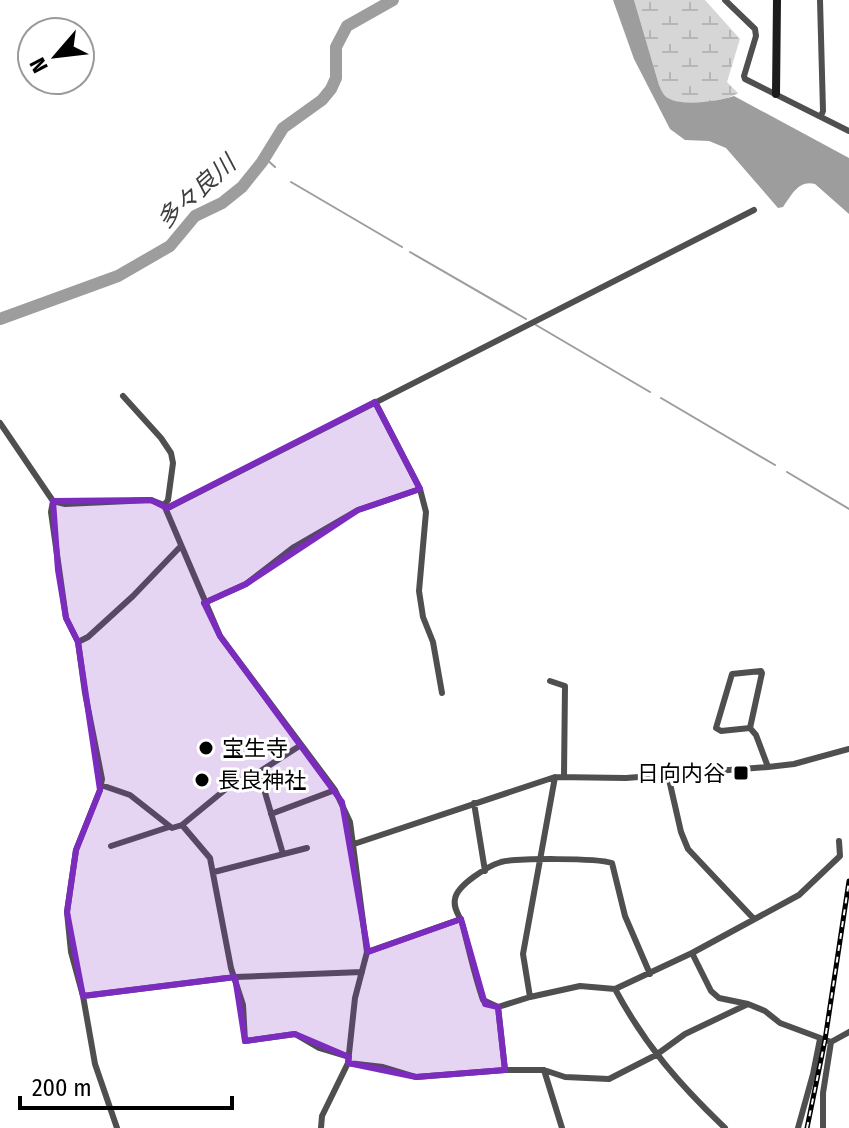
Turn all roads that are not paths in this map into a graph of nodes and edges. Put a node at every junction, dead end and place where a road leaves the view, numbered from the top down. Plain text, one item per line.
1 (725, 0) edge
2 (777, 0) edge
3 (820, 0) edge
4 (776, 94) junction
5 (821, 116) junction
6 (849, 131) edge
7 (754, 210) dead end
8 (123, 396) dead end
9 (375, 402) junction
10 (0, 423) edge
11 (420, 489) junction
12 (53, 501) junction
13 (165, 507) junction
14 (180, 547) junction
15 (204, 603) junction
16 (78, 642) junction
17 (550, 681) dead end
18 (442, 693) dead end
19 (750, 728) junction
20 (301, 745) junction
21 (849, 749) edge
22 (768, 767) junction
23 (259, 772) junction
24 (668, 775) junction
25 (564, 776) junction
26 (555, 777) junction
27 (101, 785) junction
28 (335, 790) junction
29 (474, 803) junction
30 (271, 814) junction
31 (182, 825) junction
32 (169, 827) junction
33 (839, 841) dead end
34 (354, 844) junction
35 (111, 846) dead end
36 (307, 848) dead end
37 (283, 854) junction
38 (539, 861) junction
39 (485, 871) junction
40 (214, 872) junction
41 (753, 918) junction
42 (461, 919) junction
43 (367, 952) junction
44 (692, 953) junction
45 (362, 972) junction
46 (650, 974) junction
47 (235, 977) junction
48 (615, 989) junction
49 (83, 996) junction
50 (530, 997) junction
51 (748, 1004) junction
52 (498, 1007) junction
53 (849, 1032) edge
54 (820, 1039) junction
55 (831, 1042) junction
56 (656, 1055) junction
57 (349, 1060) junction
58 (505, 1070) junction
59 (544, 1070) junction
60 (117, 1128) edge
61 (321, 1128) edge
62 (562, 1128) edge
63 (725, 1128) edge
64 (798, 1128) edge
65 (823, 1128) edge

1 - 4 street
2 - 4 street
3 - 5 street
4 - 5 street
5 - 6 street
7 - 9 street
8 - 13 street
9 - 11 street
9 - 13 street
10 - 12 street
11 - 15 street
11 - 18 street
12 - 13 street
12 - 16 street
13 - 14 street
14 - 15 street
14 - 16 street
15 - 20 street
16 - 27 street
17 - 25 street
19 - 19 street
19 - 22 street
20 - 23 street
20 - 28 street
21 - 22 street
22 - 24 street
23 - 30 street
23 - 31 street
24 - 25 street
24 - 41 street
25 - 26 street
26 - 29 street
26 - 38 street
27 - 32 street
27 - 49 street
28 - 30 street
28 - 34 street
29 - 34 street
29 - 39 street
30 - 37 street
31 - 32 street
31 - 40 street
32 - 35 street
33 - 41 street
34 - 43 street
36 - 37 street
37 - 40 street
38 - 39 street
38 - 46 street
38 - 50 street
39 - 42 street
40 - 47 street
41 - 44 street
42 - 43 street
42 - 52 street
43 - 45 street
44 - 46 street
44 - 51 street
45 - 47 street
45 - 57 street
46 - 48 street
47 - 49 street
47 - 57 street
48 - 50 street
48 - 56 street
49 - 60 street
50 - 52 street
51 - 54 street
51 - 56 street
52 - 58 street
53 - 55 street
54 - 55 street
54 - 64 street
55 - 65 street
56 - 59 street
56 - 63 street
57 - 58 street
57 - 61 street
58 - 59 street
59 - 62 street

